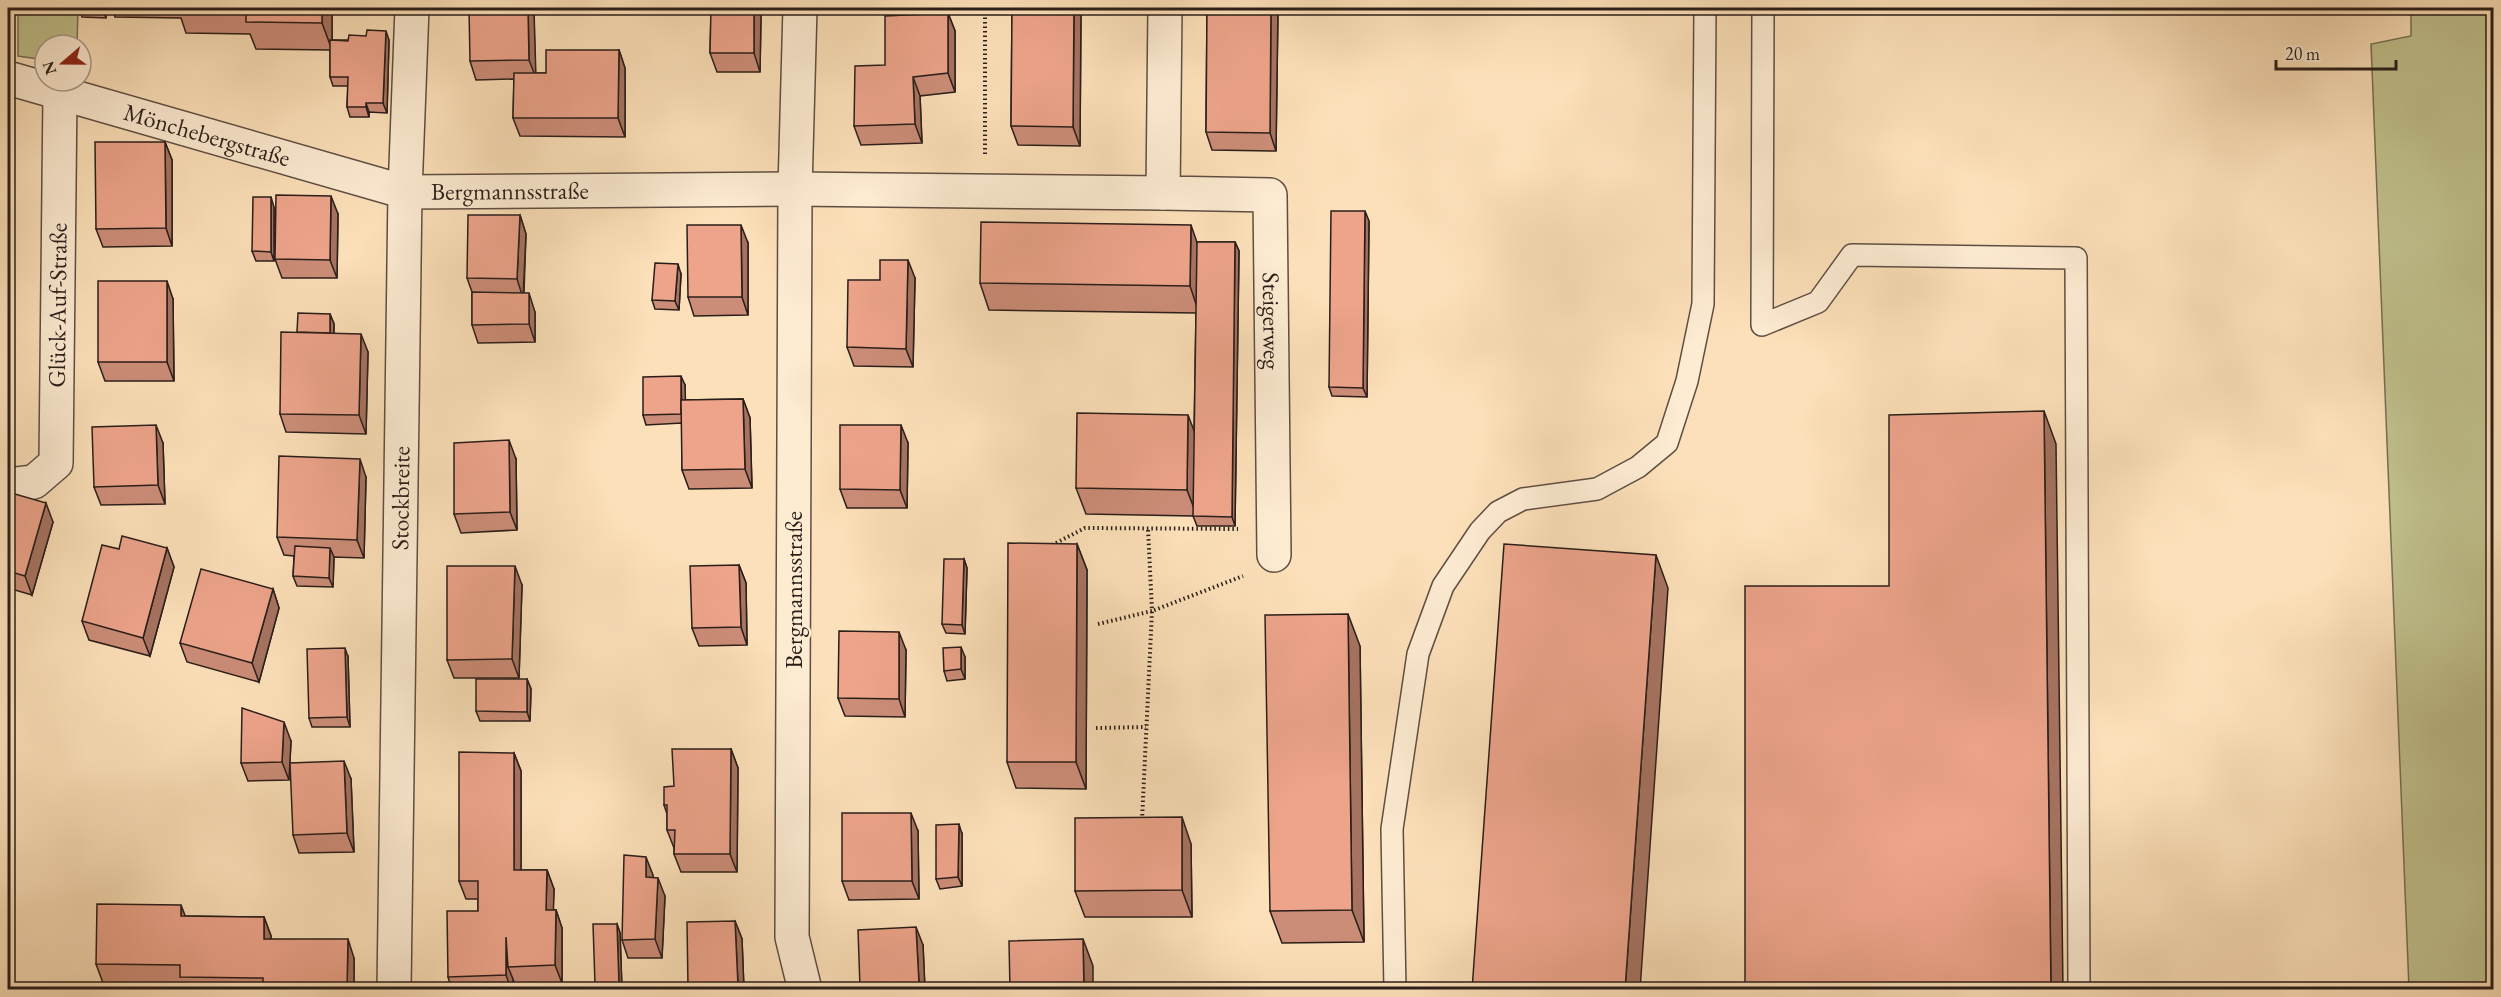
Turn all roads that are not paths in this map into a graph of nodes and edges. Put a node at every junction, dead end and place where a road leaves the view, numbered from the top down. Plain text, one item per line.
1 (412, 8) edge
2 (800, 8) edge
3 (1165, 8) edge
4 (1705, 8) edge
5 (1763, 8) edge
6 (8, 78) edge
7 (33, 85) edge
8 (60, 93) joint
9 (795, 189) junction
10 (984, 191) joint
11 (405, 192) junction
12 (1164, 193) junction
13 (8, 485) edge
14 (1274, 541) road end
15 (394, 990) edge
16 (805, 990) edge
17 (1395, 990) edge
18 (2079, 990) edge

1 - 11 street, Stockbreite
2 - 9 street, Bergmannsstraße
3 - 12 street
4 - 17 lane
5 - 18 lane
6 - 7 street, Mönchebergstraße
8 - 11 street, Mönchebergstraße
8 - 13 street, Glück-Auf-Straße
9 - 10 street, Bergmannsstraße
9 - 11 street, Bergmannsstraße
9 - 16 street, Bergmannsstraße
10 - 12 street, Steigerweg
11 - 15 street, Stockbreite
12 - 14 street, Steigerweg

